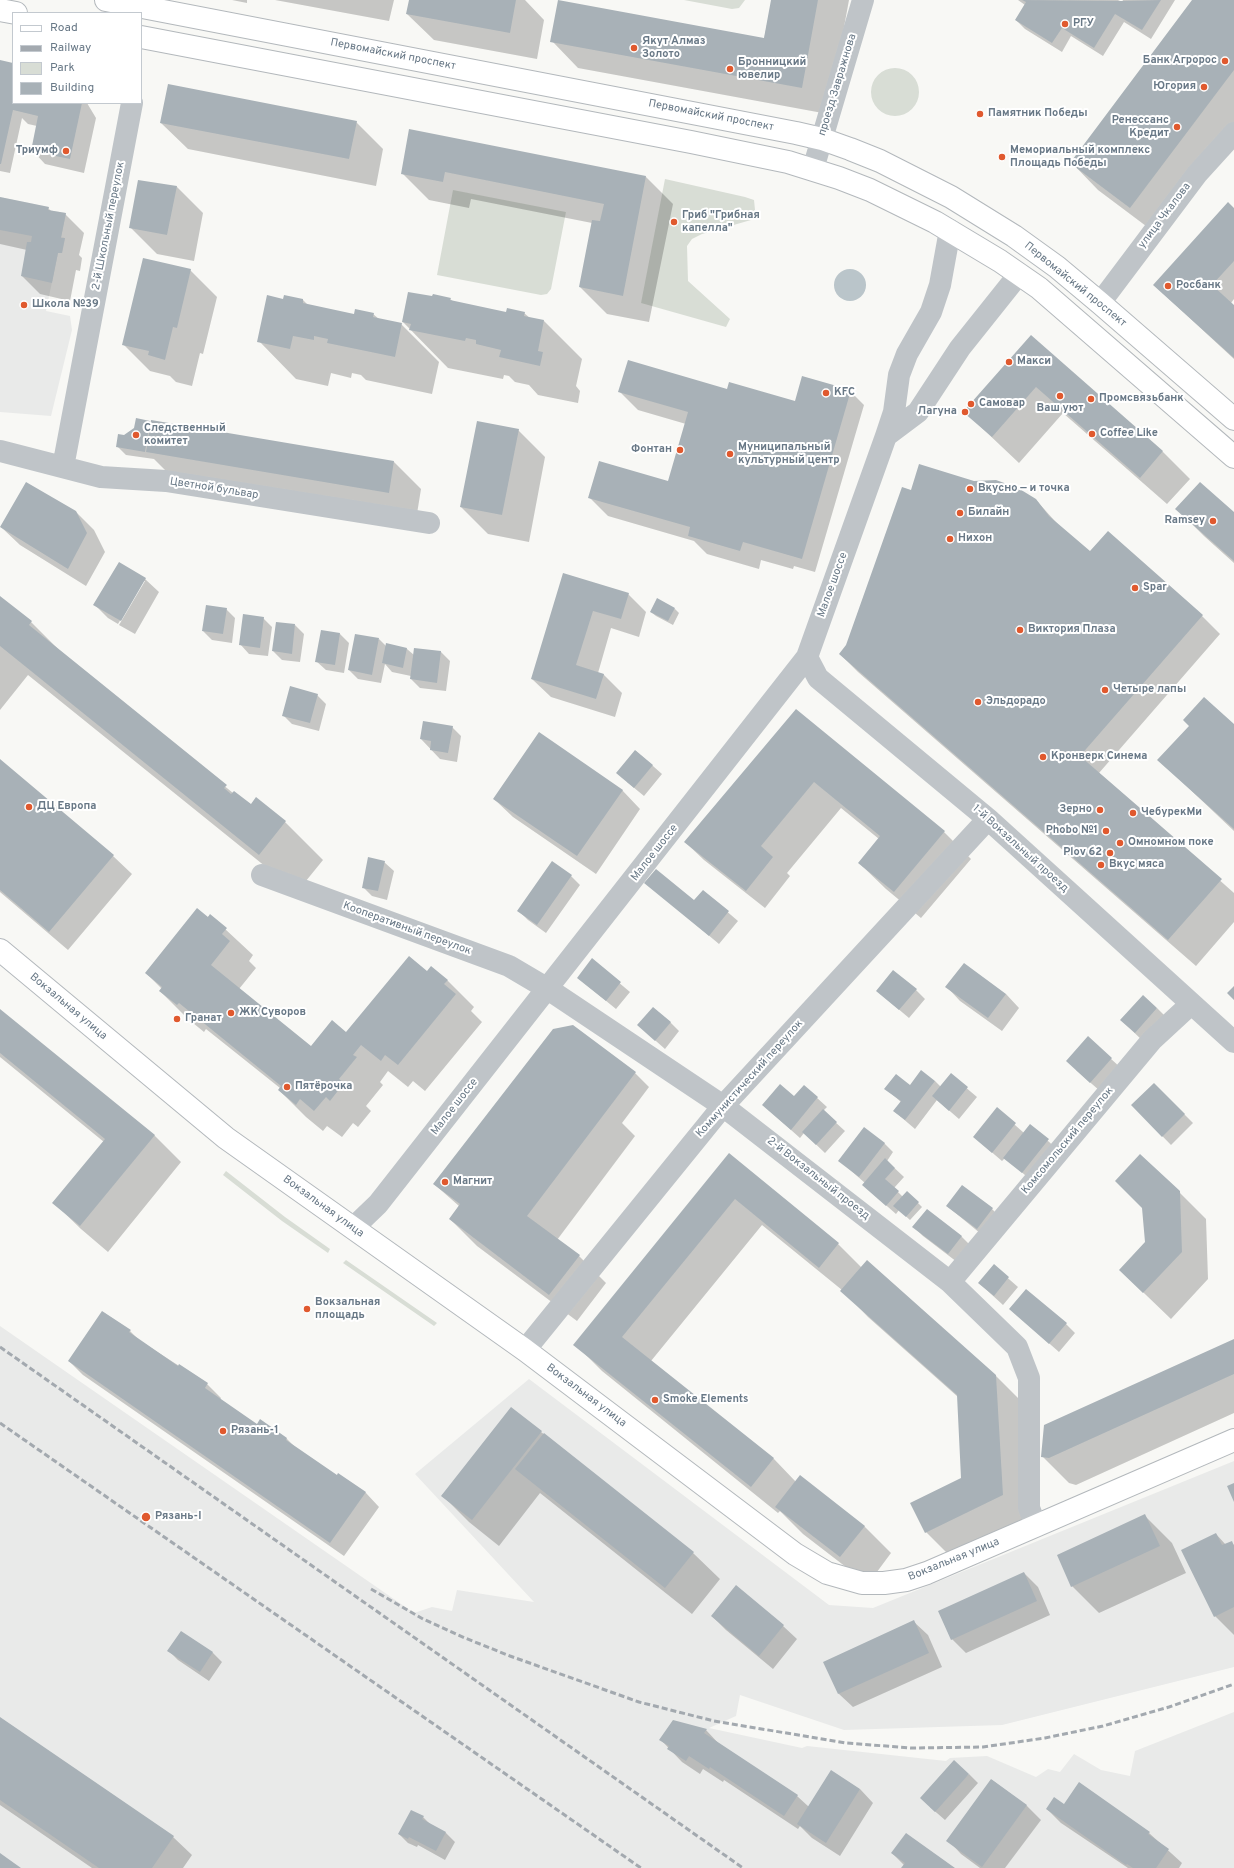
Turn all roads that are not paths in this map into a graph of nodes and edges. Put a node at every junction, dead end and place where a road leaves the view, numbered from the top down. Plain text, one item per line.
1 (106, 0) edge
2 (863, 0) edge
3 (0, 10) edge
4 (12, 12) edge
5 (142, 41) edge
6 (132, 104) edge
7 (1234, 133) edge
8 (822, 139) junction
9 (813, 169) junction
10 (950, 230) junction
11 (1019, 274) junction
12 (1100, 302) junction
13 (1234, 419) edge
14 (886, 436) junction
15 (0, 451) edge
16 (1234, 457) edge
17 (63, 467) junction
18 (429, 523) dead end
19 (807, 658) junction
20 (988, 819) junction
21 (262, 875) dead end
22 (0, 950) edge
23 (548, 989) junction
24 (1191, 1004) junction
25 (1234, 1042) edge
26 (723, 1106) junction
27 (353, 1228) junction
28 (950, 1282) junction
29 (525, 1350) junction
30 (1234, 1440) edge
31 (1036, 1526) junction

1 - 8 main road, Первомайский проспект
2 - 8 street, проезд Завражнова
3 - 4 main road
5 - 9 main road
6 - 17 street, 2-й Школьный переулок
7 - 12 street, улица Чкалова
8 - 9 street, проезд Завражнова
8 - 12 main road, Первомайский проспект
9 - 10 main road
10 - 11 main road
10 - 14 street, Малое шоссе
11 - 14 street
11 - 16 main road
12 - 13 main road, Первомайский проспект
14 - 19 street, Малое шоссе
15 - 17 street, Цветной бульвар
17 - 18 street, Цветной бульвар
19 - 20 street, 1-й Вокзальный проезд
19 - 23 street, Малое шоссе
20 - 24 street, 1-й Вокзальный проезд
20 - 26 street, Коммунистический переулок
21 - 23 street, Кооперативный переулок
22 - 27 main road, Вокзальная улица
23 - 26 street, 2-й Вокзальный проезд
23 - 27 street, Малое шоссе
24 - 25 street, 1-й Вокзальный проезд
24 - 28 street, Комсомольский переулок
26 - 28 street, 2-й Вокзальный проезд
26 - 29 street, Коммунистический переулок
27 - 29 main road, Вокзальная улица
28 - 31 street, 2-й Вокзальный проезд
29 - 31 main road, Вокзальная улица
30 - 31 main road, Вокзальная улица

